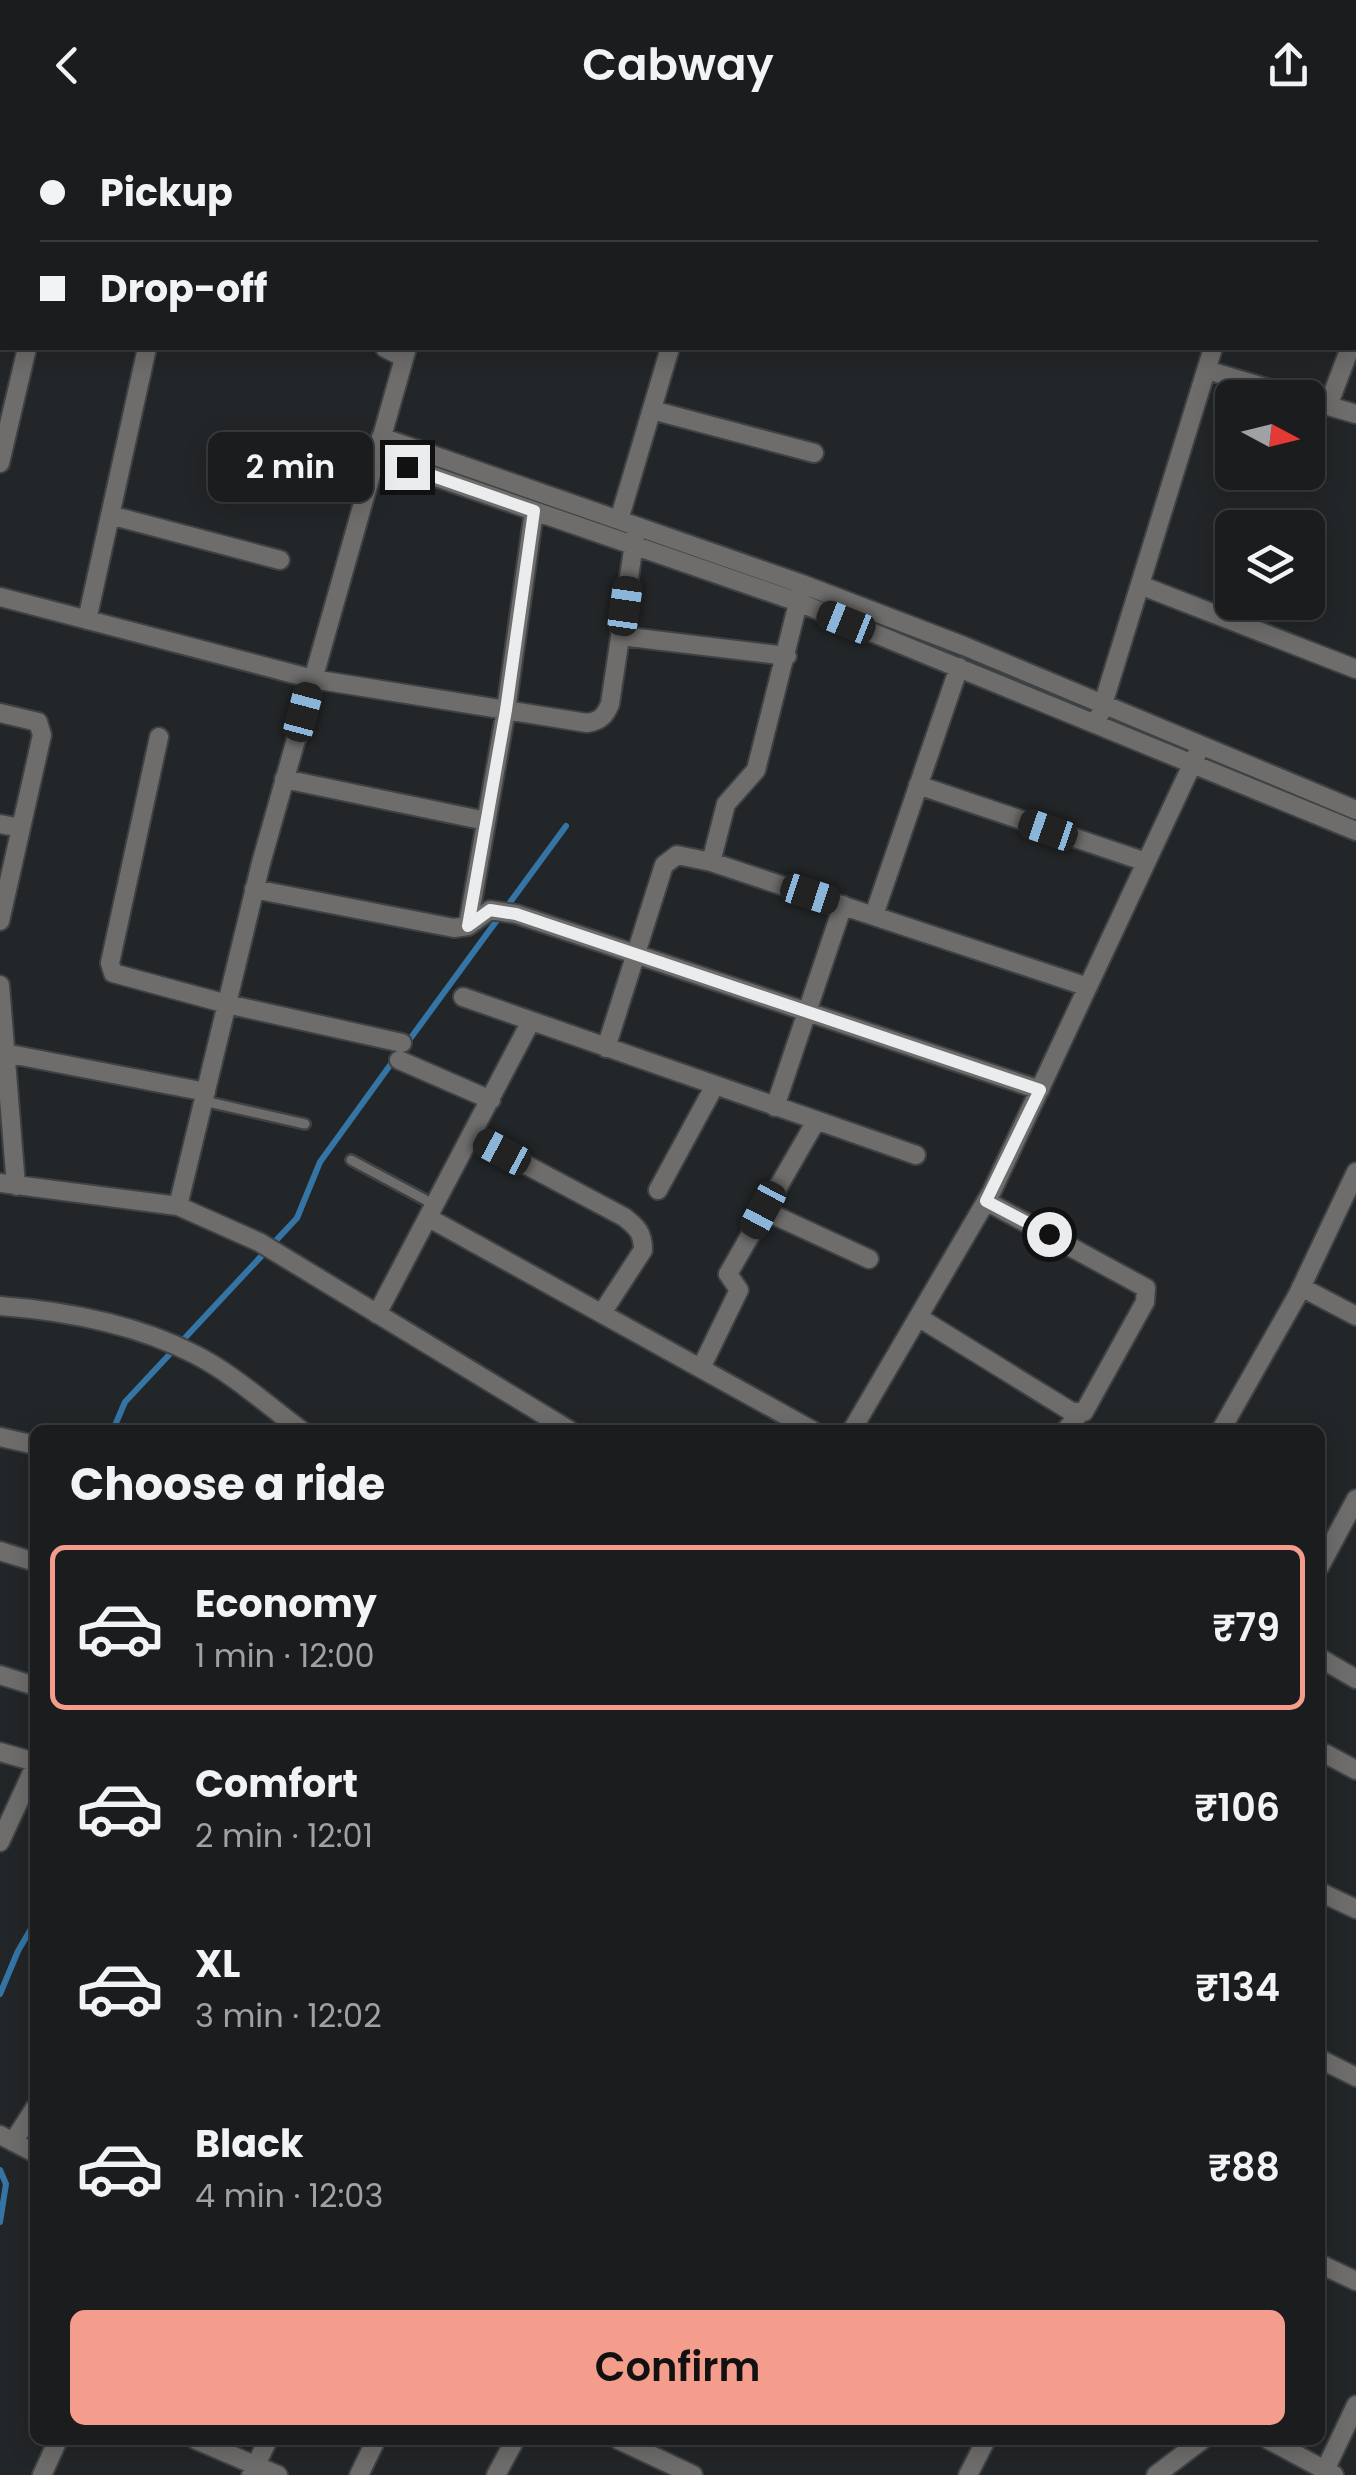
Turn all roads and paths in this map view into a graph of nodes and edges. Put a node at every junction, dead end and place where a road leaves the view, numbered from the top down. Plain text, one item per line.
1 (26, 350) edge
2 (148, 350) edge
3 (669, 350) edge
4 (1213, 350) edge
5 (1349, 350) edge
6 (405, 353) edge
7 (1206, 370) junction
8 (1240, 380) edge
9 (1325, 405) edge
10 (1328, 406) junction
11 (652, 410) junction
12 (6, 411) edge
13 (1356, 414) edge
14 (381, 437) junction
15 (814, 453) dead end
16 (375, 456) junction
17 (0, 464) edge
18 (534, 511) junction
19 (110, 514) junction
20 (630, 531) junction
21 (280, 560) dead end
22 (1140, 584) junction
23 (800, 593) junction
24 (0, 597) edge
25 (87, 620) junction
26 (620, 636) junction
27 (786, 656) junction
28 (959, 668) junction
29 (1356, 669) edge
30 (312, 679) junction
31 (1104, 702) junction
32 (506, 710) junction
33 (0, 712) edge
34 (1097, 724) junction
35 (159, 737) dead end
36 (1201, 744) junction
37 (1193, 763) junction
38 (284, 780) junction
39 (918, 786) junction
40 (1356, 810) edge
41 (486, 821) junction
42 (0, 824) edge
43 (21, 828) junction
44 (1356, 831) edge
45 (710, 862) junction
46 (1146, 862) junction
47 (254, 889) junction
48 (843, 905) junction
49 (874, 915) junction
50 (0, 922) edge
51 (468, 926) junction
52 (636, 954) junction
53 (0, 986) edge
54 (1088, 987) junction
55 (463, 997) dead end
56 (227, 1004) junction
57 (804, 1011) junction
58 (531, 1022) junction
59 (3, 1041) edge
60 (606, 1048) junction
61 (714, 1087) junction
62 (1040, 1090) junction
63 (205, 1096) junction
64 (491, 1100) junction
65 (774, 1107) junction
66 (816, 1121) junction
67 (306, 1124) dead end
68 (472, 1136) junction
69 (916, 1155) dead end
70 (352, 1160) dead end
71 (1355, 1175) edge
72 (8, 1184) edge
73 (658, 1190) dead end
74 (986, 1201) junction
75 (178, 1206) junction
76 (763, 1210) junction
77 (432, 1211) junction
78 (869, 1259) dead end
79 (1301, 1287) junction
80 (0, 1306) edge
81 (602, 1313) junction
82 (377, 1314) junction
83 (1356, 1316) edge
84 (918, 1317) junction
85 (701, 1368) junction
86 (1079, 1414) junction
87 (294, 1425) edge
88 (561, 1425) edge
89 (803, 1425) edge
90 (855, 1425) edge
91 (1070, 1425) edge
92 (1224, 1425) edge
93 (0, 1437) edge
94 (30, 1444) edge
95 (1356, 1499) edge
96 (0, 1552) edge
97 (1325, 1557) edge
98 (30, 1561) edge
99 (1325, 1661) edge
100 (0, 1675) edge
101 (1356, 1679) edge
102 (30, 1684) edge
103 (0, 1752) edge
104 (1325, 1754) edge
105 (30, 1762) edge
106 (1356, 1770) edge
107 (30, 1775) edge
108 (0, 1842) edge
109 (1325, 1894) edge
110 (1356, 1909) edge
111 (1325, 2062) edge
112 (1356, 2077) edge
113 (30, 2113) edge
114 (6, 2139) edge
115 (30, 2151) edge
116 (1325, 2266) edge
117 (1356, 2281) edge
118 (1356, 2405) edge
119 (56, 2445) edge
120 (206, 2445) edge
121 (266, 2445) edge
122 (374, 2445) edge
123 (512, 2445) edge
124 (630, 2445) edge
125 (983, 2445) edge
126 (1195, 2445) edge
127 (1278, 2445) edge
128 (254, 2470) edge
129 (1330, 2473) edge
130 (42, 2475) edge
131 (278, 2475) edge
132 (359, 2475) edge
133 (496, 2475) edge
134 (693, 2475) edge
135 (968, 2475) edge
136 (1156, 2475) edge

1 - 12 street
2 - 19 street
3 - 11 street
4 - 7 street
5 - 10 street
6 - 14 street
7 - 8 street
7 - 22 street
9 - 10 street
10 - 13 street
11 - 15 street
11 - 20 street
12 - 17 street
14 - 16 street
14 - 20 street
16 - 18 street
16 - 30 street
18 - 20 street
18 - 32 street
19 - 21 street
19 - 25 street
20 - 23 street
20 - 26 street
22 - 29 street
22 - 31 street
23 - 27 street
23 - 28 street
23 - 31 street
24 - 25 street
25 - 30 street
26 - 27 street
26 - 32 street
27 - 45 street
28 - 34 street
28 - 39 street
30 - 32 street
30 - 38 street
31 - 34 street
31 - 36 street
32 - 41 street
33 - 43 street
34 - 37 street
35 - 56 street
36 - 37 street
36 - 40 street
37 - 44 street
37 - 46 street
38 - 41 street
38 - 47 street
39 - 46 street
39 - 49 street
41 - 51 street
42 - 43 street
43 - 50 street
45 - 48 street
45 - 52 street
46 - 54 street
47 - 51 street
47 - 56 street
48 - 49 street
48 - 57 street
49 - 54 street
51 - 52 street
52 - 57 street
52 - 60 street
53 - 59 street
54 - 62 street
55 - 58 street
56 - 63 street
56 - 64 street
57 - 62 street
57 - 65 street
58 - 60 street
58 - 64 street
59 - 63 street
59 - 72 street
60 - 61 street
61 - 65 street
61 - 73 street
62 - 74 street
63 - 67 lane
63 - 75 street
64 - 68 street
65 - 66 street
66 - 69 street
66 - 76 street
68 - 77 street
68 - 81 street
70 - 77 lane
71 - 79 street
72 - 75 street
74 - 84 street
74 - 86 street
75 - 82 street
76 - 78 street
76 - 85 street
77 - 81 street
77 - 82 street
79 - 83 street
79 - 92 street
80 - 87 street
81 - 85 street
82 - 88 street
84 - 86 street
84 - 90 street
85 - 89 street
86 - 91 street
93 - 94 street
95 - 97 street
96 - 98 street
99 - 101 street
100 - 102 street
103 - 105 street
104 - 106 street
107 - 108 street
109 - 110 street
111 - 112 street
113 - 114 street
114 - 115 street
116 - 117 street
118 - 129 street
119 - 130 street
120 - 128 street
121 - 128 street
122 - 132 street
123 - 133 street
124 - 134 street
125 - 135 street
126 - 136 street
127 - 129 street
128 - 131 street

